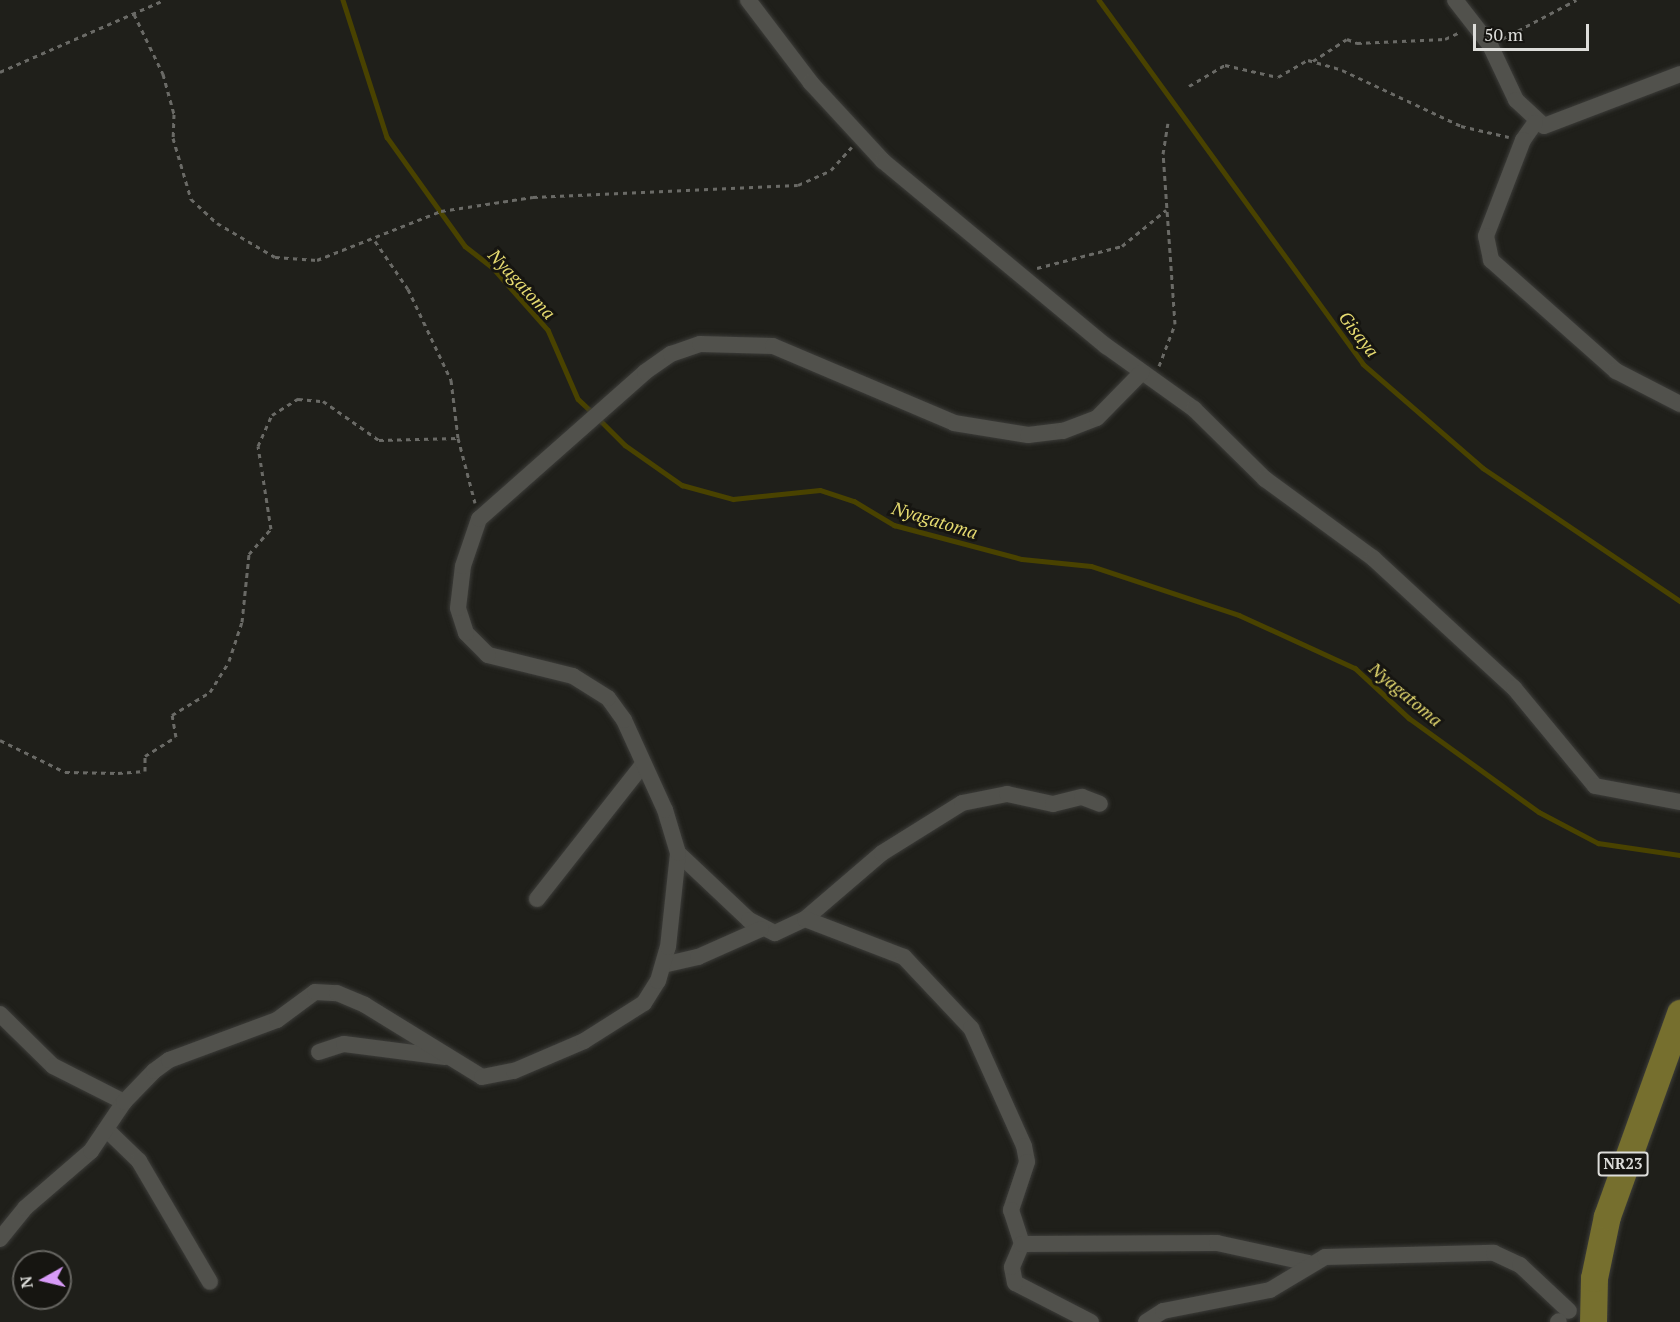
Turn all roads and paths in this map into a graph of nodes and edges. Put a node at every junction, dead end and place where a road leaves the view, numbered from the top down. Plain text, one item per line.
1 (164, 0) edge
2 (748, 0) edge
3 (1455, 0) edge
4 (1576, 0) edge
5 (134, 14) junction
6 (1469, 18) junction
7 (1490, 45) junction
8 (1313, 61) junction
9 (0, 72) edge
10 (1680, 74) edge
11 (1189, 86) dead end
12 (1168, 123) dead end
13 (1535, 123) junction
14 (861, 137) junction
15 (1523, 140) junction
16 (1166, 210) junction
17 (375, 241) junction
18 (1021, 272) junction
19 (1149, 375) junction
20 (1680, 404) edge
21 (458, 438) junction
22 (479, 519) junction
23 (0, 740) edge
24 (641, 767) junction
25 (1680, 802) edge
26 (1100, 804) dead end
27 (678, 853) junction
28 (537, 899) dead end
29 (805, 919) junction
30 (761, 929) junction
31 (663, 965) junction
32 (1680, 1013) edge
33 (0, 1014) edge
34 (319, 1052) dead end
35 (446, 1058) junction
36 (124, 1102) junction
37 (107, 1130) junction
38 (0, 1239) edge
39 (1022, 1244) junction
40 (1310, 1263) junction
41 (210, 1282) dead end
42 (1572, 1319) edge
43 (1091, 1322) edge
44 (1146, 1322) edge

1 - 5 path
2 - 14 street
3 - 6 street
4 - 7 path
5 - 9 path
5 - 17 path
6 - 7 street
6 - 8 path
7 - 13 street
8 - 11 path
8 - 15 path
10 - 13 street
12 - 16 path
13 - 15 street
14 - 17 path
14 - 18 street
15 - 20 street
16 - 18 path
16 - 19 path
17 - 21 path
18 - 19 street
19 - 22 street
19 - 25 street
21 - 22 path
21 - 23 path
22 - 24 street
24 - 27 street
24 - 28 street
26 - 29 street
27 - 30 street
27 - 31 street
29 - 30 street
29 - 39 street
30 - 31 street
31 - 35 street
32 - 42 main road, NR23
33 - 36 street
34 - 35 street
35 - 36 street
36 - 37 street
37 - 38 street
37 - 41 street
39 - 40 street
39 - 43 street
40 - 42 street
40 - 44 street

